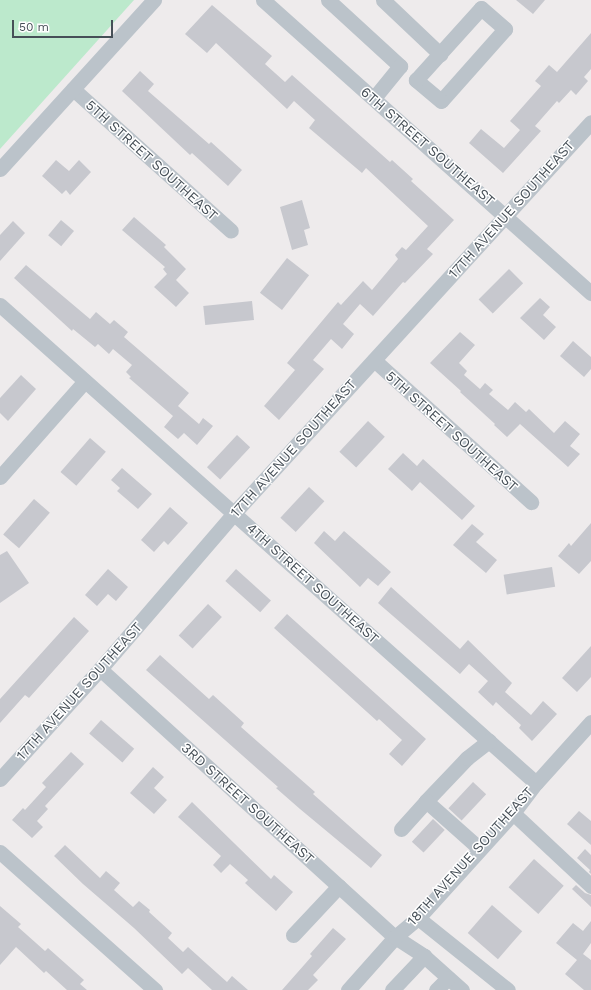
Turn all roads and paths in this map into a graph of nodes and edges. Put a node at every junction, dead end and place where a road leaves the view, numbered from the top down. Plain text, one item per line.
1 (154, 0) edge
2 (328, 0) edge
3 (383, 0) edge
4 (270, 2) edge
5 (440, 54) junction
6 (400, 66) junction
7 (416, 80) junction
8 (73, 89) junction
9 (374, 98) junction
10 (591, 122) edge
11 (0, 169) edge
12 (506, 215) junction
13 (231, 231) dead end
14 (591, 293) edge
15 (0, 305) edge
16 (374, 360) junction
17 (85, 381) junction
18 (0, 477) edge
19 (531, 502) dead end
20 (234, 513) junction
21 (100, 669) junction
22 (591, 722) edge
23 (489, 741) junction
24 (0, 779) edge
25 (536, 783) junction
26 (426, 801) junction
27 (513, 813) junction
28 (401, 830) dead end
29 (480, 849) junction
30 (0, 852) edge
31 (339, 886) junction
32 (591, 886) edge
33 (418, 918) junction
34 (293, 935) dead end
35 (395, 937) junction
36 (424, 956) junction
37 (448, 978) junction
38 (155, 990) edge
39 (348, 990) edge
40 (392, 990) edge
41 (436, 990) edge
42 (462, 990) edge
43 (508, 990) edge

1 - 8 street
2 - 6 street
3 - 5 street
4 - 9 street, 6TH STREET SOUTHEAST
5 - 7 street
5 - 7 street
6 - 7 street
6 - 9 street
8 - 11 street
8 - 13 street, 5TH STREET SOUTHEAST
9 - 12 street, 6TH STREET SOUTHEAST
10 - 12 street, 17TH AVENUE SOUTHEAST
12 - 14 street, 6TH STREET SOUTHEAST
12 - 16 street, 17TH AVENUE SOUTHEAST
15 - 17 street, 4TH STREET SOUTHEAST
16 - 19 street, 5TH STREET SOUTHEAST
16 - 20 street, 17TH AVENUE SOUTHEAST
17 - 18 street
17 - 20 street, 4TH STREET SOUTHEAST
20 - 21 street, 17TH AVENUE SOUTHEAST
20 - 23 street, 4TH STREET SOUTHEAST
21 - 24 street, 17TH AVENUE SOUTHEAST
21 - 31 street, 3RD STREET SOUTHEAST
22 - 25 street, 18TH AVENUE SOUTHEAST
23 - 25 street, 4TH STREET SOUTHEAST
23 - 26 street
25 - 27 street, 18TH AVENUE SOUTHEAST
26 - 28 street
26 - 29 street
27 - 29 street, 18TH AVENUE SOUTHEAST
27 - 32 street
29 - 33 street, 18TH AVENUE SOUTHEAST
30 - 38 street
31 - 34 street
31 - 35 street, 3RD STREET SOUTHEAST
33 - 35 street, 18TH AVENUE SOUTHEAST
33 - 43 street
35 - 36 street, 3RD STREET SOUTHEAST
35 - 39 street, 18TH AVENUE SOUTHEAST
36 - 37 street, 3RD STREET SOUTHEAST
36 - 40 street
37 - 41 street
37 - 42 street, 3RD STREET SOUTHEAST

